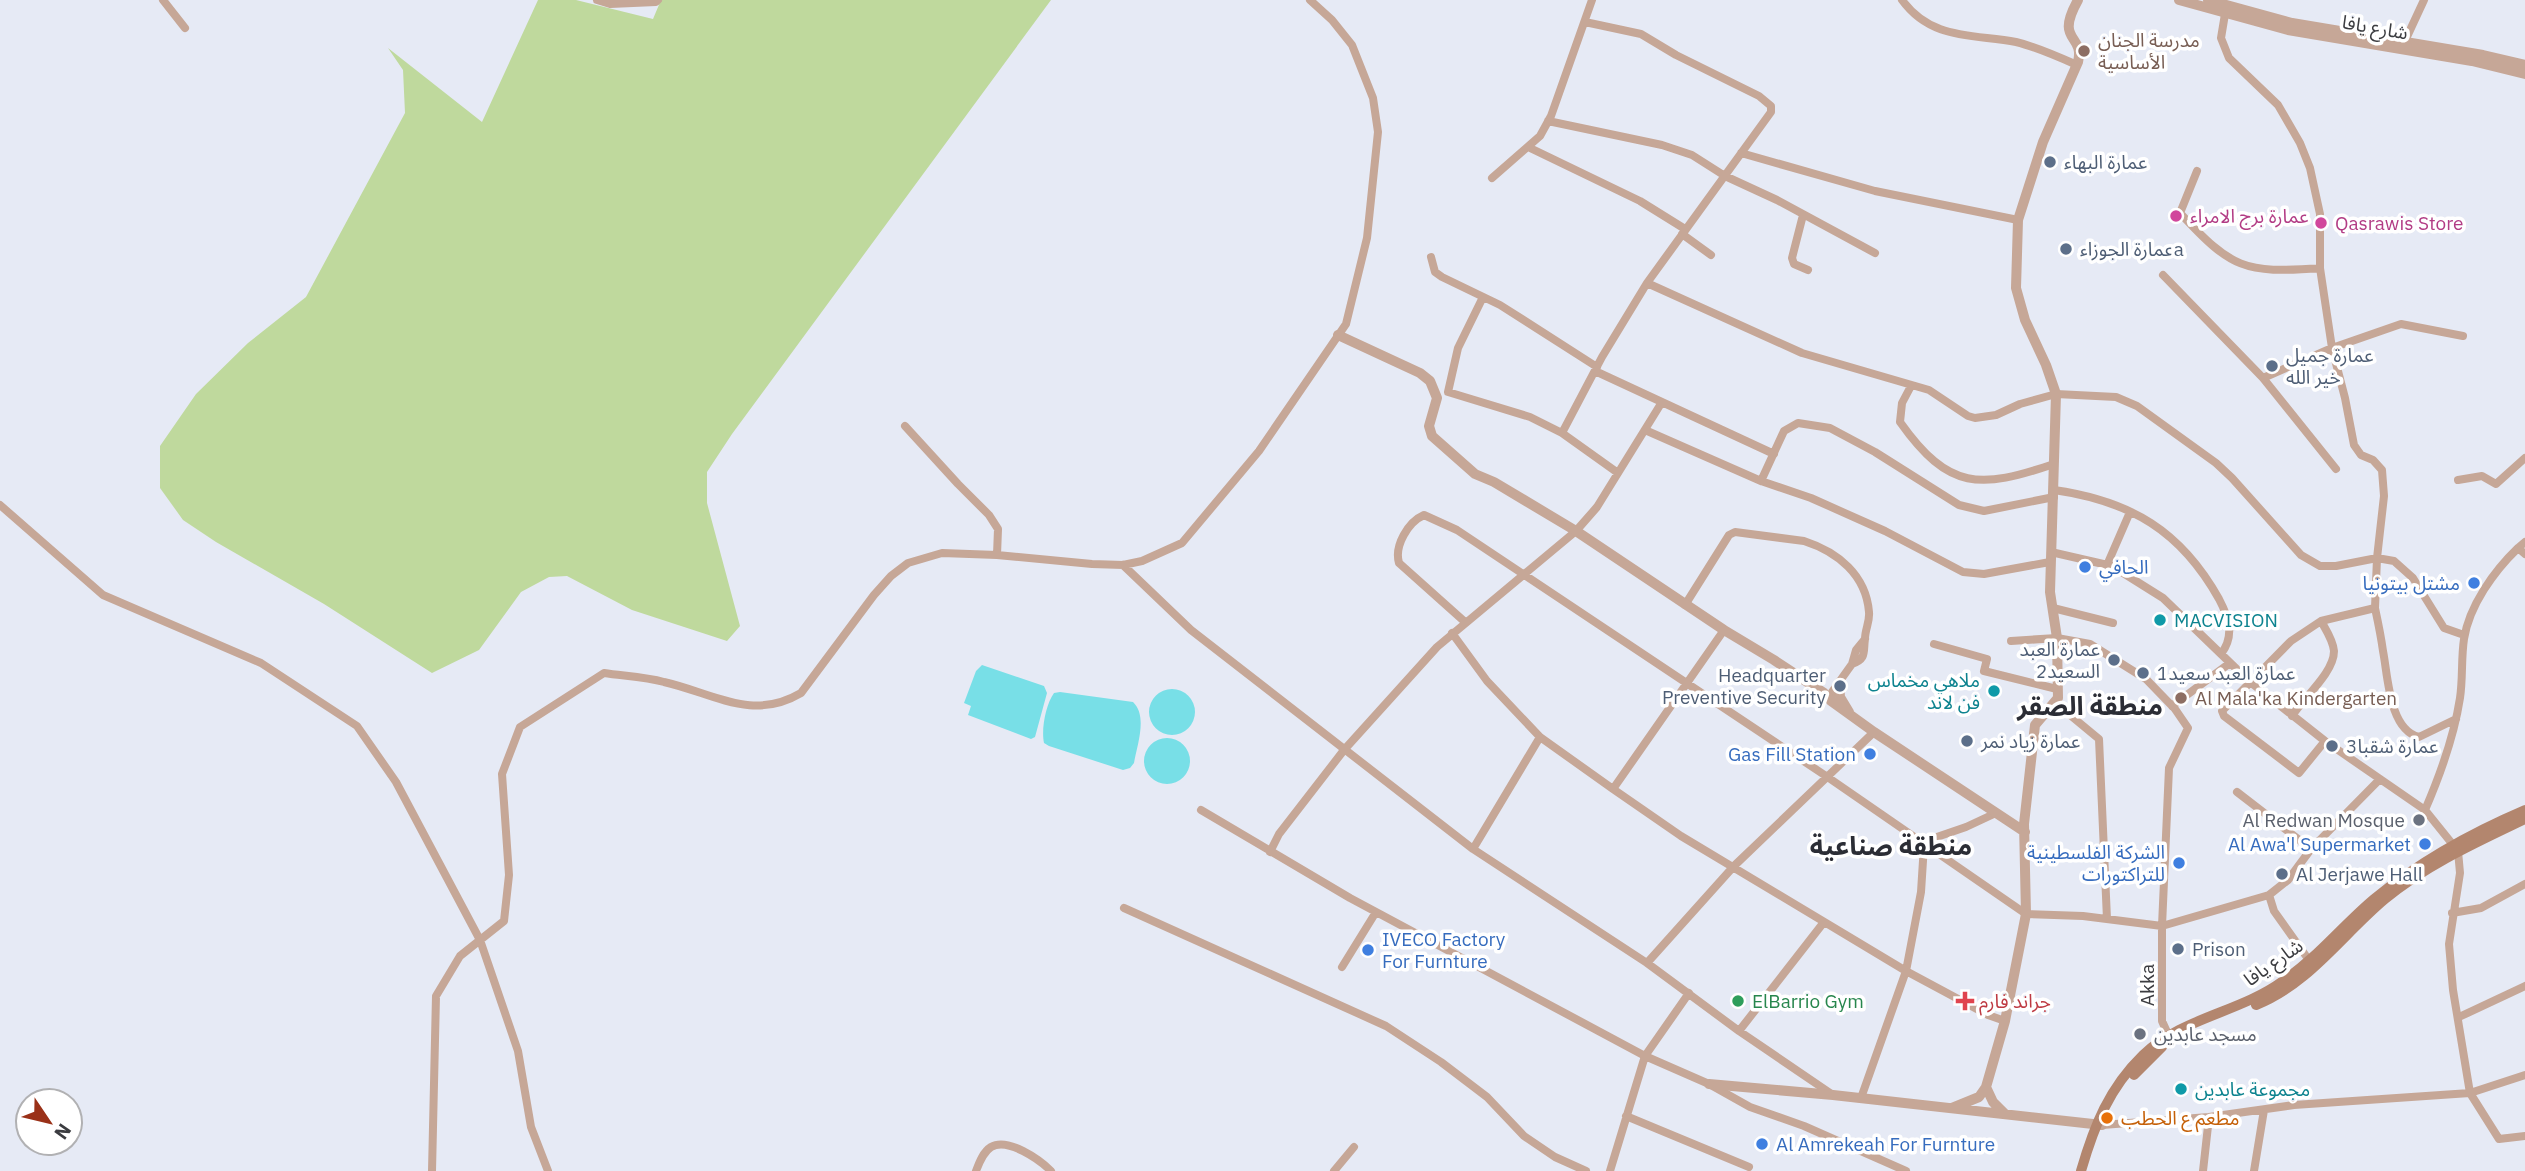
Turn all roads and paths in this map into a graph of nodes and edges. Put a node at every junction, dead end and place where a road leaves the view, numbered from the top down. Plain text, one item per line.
1 (163, 0) edge
2 (597, 0) edge
3 (658, 0) edge
4 (1310, 0) edge
5 (1592, 0) edge
6 (2078, 0) edge
7 (2179, 0) edge
8 (2208, 0) edge
9 (2424, 0) edge
10 (1907, 2) edge
11 (2225, 9) junction
12 (1585, 22) junction
13 (185, 28) dead end
14 (2405, 41) junction
15 (2077, 65) junction
16 (2525, 65) edge
17 (2525, 74) edge
18 (1548, 121) junction
19 (1528, 147) junction
20 (1741, 153) junction
21 (2197, 171) dead end
22 (1725, 176) junction
23 (1492, 178) dead end
24 (1803, 215) junction
25 (2018, 220) junction
26 (1684, 231) junction
27 (1875, 253) dead end
28 (1711, 254) dead end
29 (1431, 257) dead end
30 (2319, 268) junction
31 (1808, 270) dead end
32 (2163, 275) dead end
33 (1647, 283) junction
34 (1483, 297) junction
35 (1338, 335) junction
36 (2463, 335) dead end
37 (2332, 348) junction
38 (1596, 369) junction
39 (2263, 378) junction
40 (1911, 386) junction
41 (2056, 394) junction
42 (1662, 402) junction
43 (905, 426) dead end
44 (1645, 430) junction
45 (1562, 433) junction
46 (1774, 454) junction
47 (2525, 458) edge
48 (2054, 464) junction
49 (2336, 469) dead end
50 (1618, 473) junction
51 (2458, 480) dead end
52 (1761, 481) junction
53 (2054, 493) junction
54 (0, 505) edge
55 (2130, 512) junction
56 (1576, 531) junction
57 (2525, 542) edge
58 (2521, 551) edge
59 (997, 555) junction
60 (2051, 557) junction
61 (2377, 558) junction
62 (1123, 565) junction
63 (2107, 565) junction
64 (1522, 575) junction
65 (1685, 605) junction
66 (2053, 608) junction
67 (2375, 608) junction
68 (2321, 621) junction
69 (1465, 622) junction
70 (2113, 623) dead end
71 (1724, 630) junction
72 (1452, 633) junction
73 (2465, 635) junction
74 (2057, 638) junction
75 (2011, 641) dead end
76 (1934, 643) dead end
77 (2221, 654) junction
78 (2230, 663) junction
79 (2249, 681) junction
80 (1687, 684) junction
81 (2057, 689) junction
82 (1833, 692) junction
83 (2172, 706) junction
84 (2050, 708) junction
85 (2292, 716) junction
86 (2455, 719) junction
87 (1874, 732) junction
88 (1539, 737) junction
89 (2325, 741) junction
90 (1344, 750) junction
91 (1826, 776) junction
92 (2380, 779) junction
93 (1613, 789) junction
94 (2237, 792) dead end
95 (1200, 810) dead end
96 (2425, 810) junction
97 (2525, 810) edge
98 (1999, 815) junction
99 (2525, 819) edge
100 (2025, 820) junction
101 (2025, 832) junction
102 (1924, 845) junction
103 (2456, 848) junction
104 (1474, 849) junction
105 (2312, 849) junction
106 (1270, 852) junction
107 (1734, 866) junction
108 (2525, 884) edge
109 (2269, 895) junction
110 (1124, 908) dead end
111 (1376, 912) junction
112 (2452, 913) junction
113 (2026, 914) junction
114 (2107, 919) junction
115 (1824, 922) junction
116 (2162, 926) junction
117 (480, 940) junction
118 (1647, 963) junction
119 (2312, 964) junction
120 (1342, 967) dead end
121 (1906, 971) junction
122 (2525, 986) edge
123 (1689, 993) junction
124 (2459, 1017) junction
125 (2005, 1021) junction
126 (1739, 1031) junction
127 (2169, 1038) junction
128 (1645, 1056) junction
129 (2525, 1075) edge
130 (1709, 1084) junction
131 (1986, 1087) junction
132 (2470, 1093) junction
133 (1833, 1095) junction
134 (1861, 1098) junction
135 (1952, 1108) junction
136 (2264, 1110) junction
137 (2005, 1114) junction
138 (1626, 1116) junction
139 (2209, 1117) junction
140 (2099, 1124) junction
141 (2525, 1136) edge
142 (1354, 1147) dead end
143 (1749, 1167) dead end
144 (432, 1171) edge
145 (548, 1171) edge
146 (976, 1171) edge
147 (1051, 1171) edge
148 (1334, 1171) edge
149 (1586, 1171) edge
150 (1610, 1171) edge
151 (1906, 1171) edge
152 (2081, 1171) edge
153 (2087, 1171) edge
154 (2203, 1171) edge
155 (2254, 1171) edge

1 - 13 street
2 - 3 street
4 - 35 street
5 - 12 street
6 - 15 street
7 - 11 street, شارع يافا
8 - 11 street
9 - 14 street
10 - 15 street
11 - 14 street
11 - 17 street, شارع يافا
11 - 30 street
12 - 18 street
12 - 20 street
14 - 16 street
15 - 25 street
18 - 19 street
18 - 22 street
19 - 23 street
19 - 26 street
20 - 22 street
20 - 25 street
21 - 30 street
22 - 24 street
22 - 26 street
24 - 27 street
24 - 31 street
25 - 41 street
26 - 28 street
26 - 33 street
29 - 34 street
30 - 37 street
32 - 39 street
33 - 38 street
33 - 40 street
34 - 38 street
34 - 45 street
35 - 56 street
35 - 62 street
36 - 37 street
37 - 39 street
37 - 61 street
38 - 42 street
38 - 45 street
39 - 49 street
40 - 41 street
40 - 48 street
41 - 48 street
41 - 61 street
42 - 44 street
42 - 46 street
43 - 59 street
44 - 50 street
44 - 52 street
45 - 50 street
46 - 52 street
46 - 53 street
47 - 51 street
48 - 53 street
50 - 56 street
52 - 60 street
53 - 55 street
53 - 60 street
54 - 117 street
55 - 63 street
55 - 77 street
56 - 64 street
56 - 65 street
57 - 58 street
58 - 73 street
59 - 62 street
59 - 117 street
60 - 63 street
60 - 66 street
61 - 67 street
61 - 73 street
62 - 90 street
63 - 77 street
64 - 69 street
64 - 69 street
64 - 80 street
65 - 71 street
65 - 82 street
66 - 70 street
66 - 74 street
67 - 68 street
67 - 86 street
68 - 79 street
68 - 85 street
69 - 72 street
71 - 80 street
71 - 82 street
72 - 88 street
72 - 90 street
73 - 86 street
74 - 75 street
74 - 81 street
74 - 83 street
76 - 81 street
77 - 78 street
78 - 79 street
78 - 83 street
79 - 85 street
79 - 89 street
80 - 91 street
80 - 93 street
81 - 84 street
82 - 87 street
83 - 116 street, Akka
84 - 100 street
84 - 114 street
85 - 89 street
86 - 96 street
87 - 91 street
87 - 98 street
88 - 93 street
88 - 104 street
89 - 92 street
90 - 104 street
90 - 106 street
91 - 102 street
91 - 107 street
92 - 96 street
92 - 105 street
93 - 107 street
94 - 105 street
95 - 106 street
96 - 103 street
97 - 103 main road, شارع يافا
98 - 100 street
98 - 101 street
98 - 102 street
99 - 103 main road, شارع يافا
100 - 101 street
101 - 113 street
102 - 113 street
102 - 121 street
103 - 112 street
103 - 119 main road, شارع يافا
104 - 118 street
105 - 109 street
106 - 111 street
107 - 115 street
107 - 118 street
108 - 112 street
109 - 116 street
109 - 119 street
110 - 149 street
111 - 120 street
111 - 128 street
112 - 124 street
113 - 114 street
113 - 125 street
114 - 116 street
115 - 121 street
115 - 126 street
116 - 127 street, Akka
117 - 144 street
117 - 145 street
118 - 123 street
119 - 127 main road, شارع يافا
121 - 125 street
121 - 134 street
122 - 124 street
123 - 126 street
123 - 128 street
124 - 132 street
125 - 131 street
126 - 133 street
127 - 140 main road, شارع يافا
128 - 130 street
128 - 138 street
129 - 132 street
130 - 133 street
130 - 151 street
131 - 135 street
131 - 137 street
132 - 136 street
132 - 141 street
133 - 134 street
134 - 135 street
135 - 137 street
136 - 139 street
136 - 155 street
137 - 140 street
138 - 143 street
138 - 150 street
139 - 140 street
139 - 154 street
140 - 152 main road, شارع يافا
140 - 153 main road, شارع يافا
142 - 148 street
146 - 147 street

